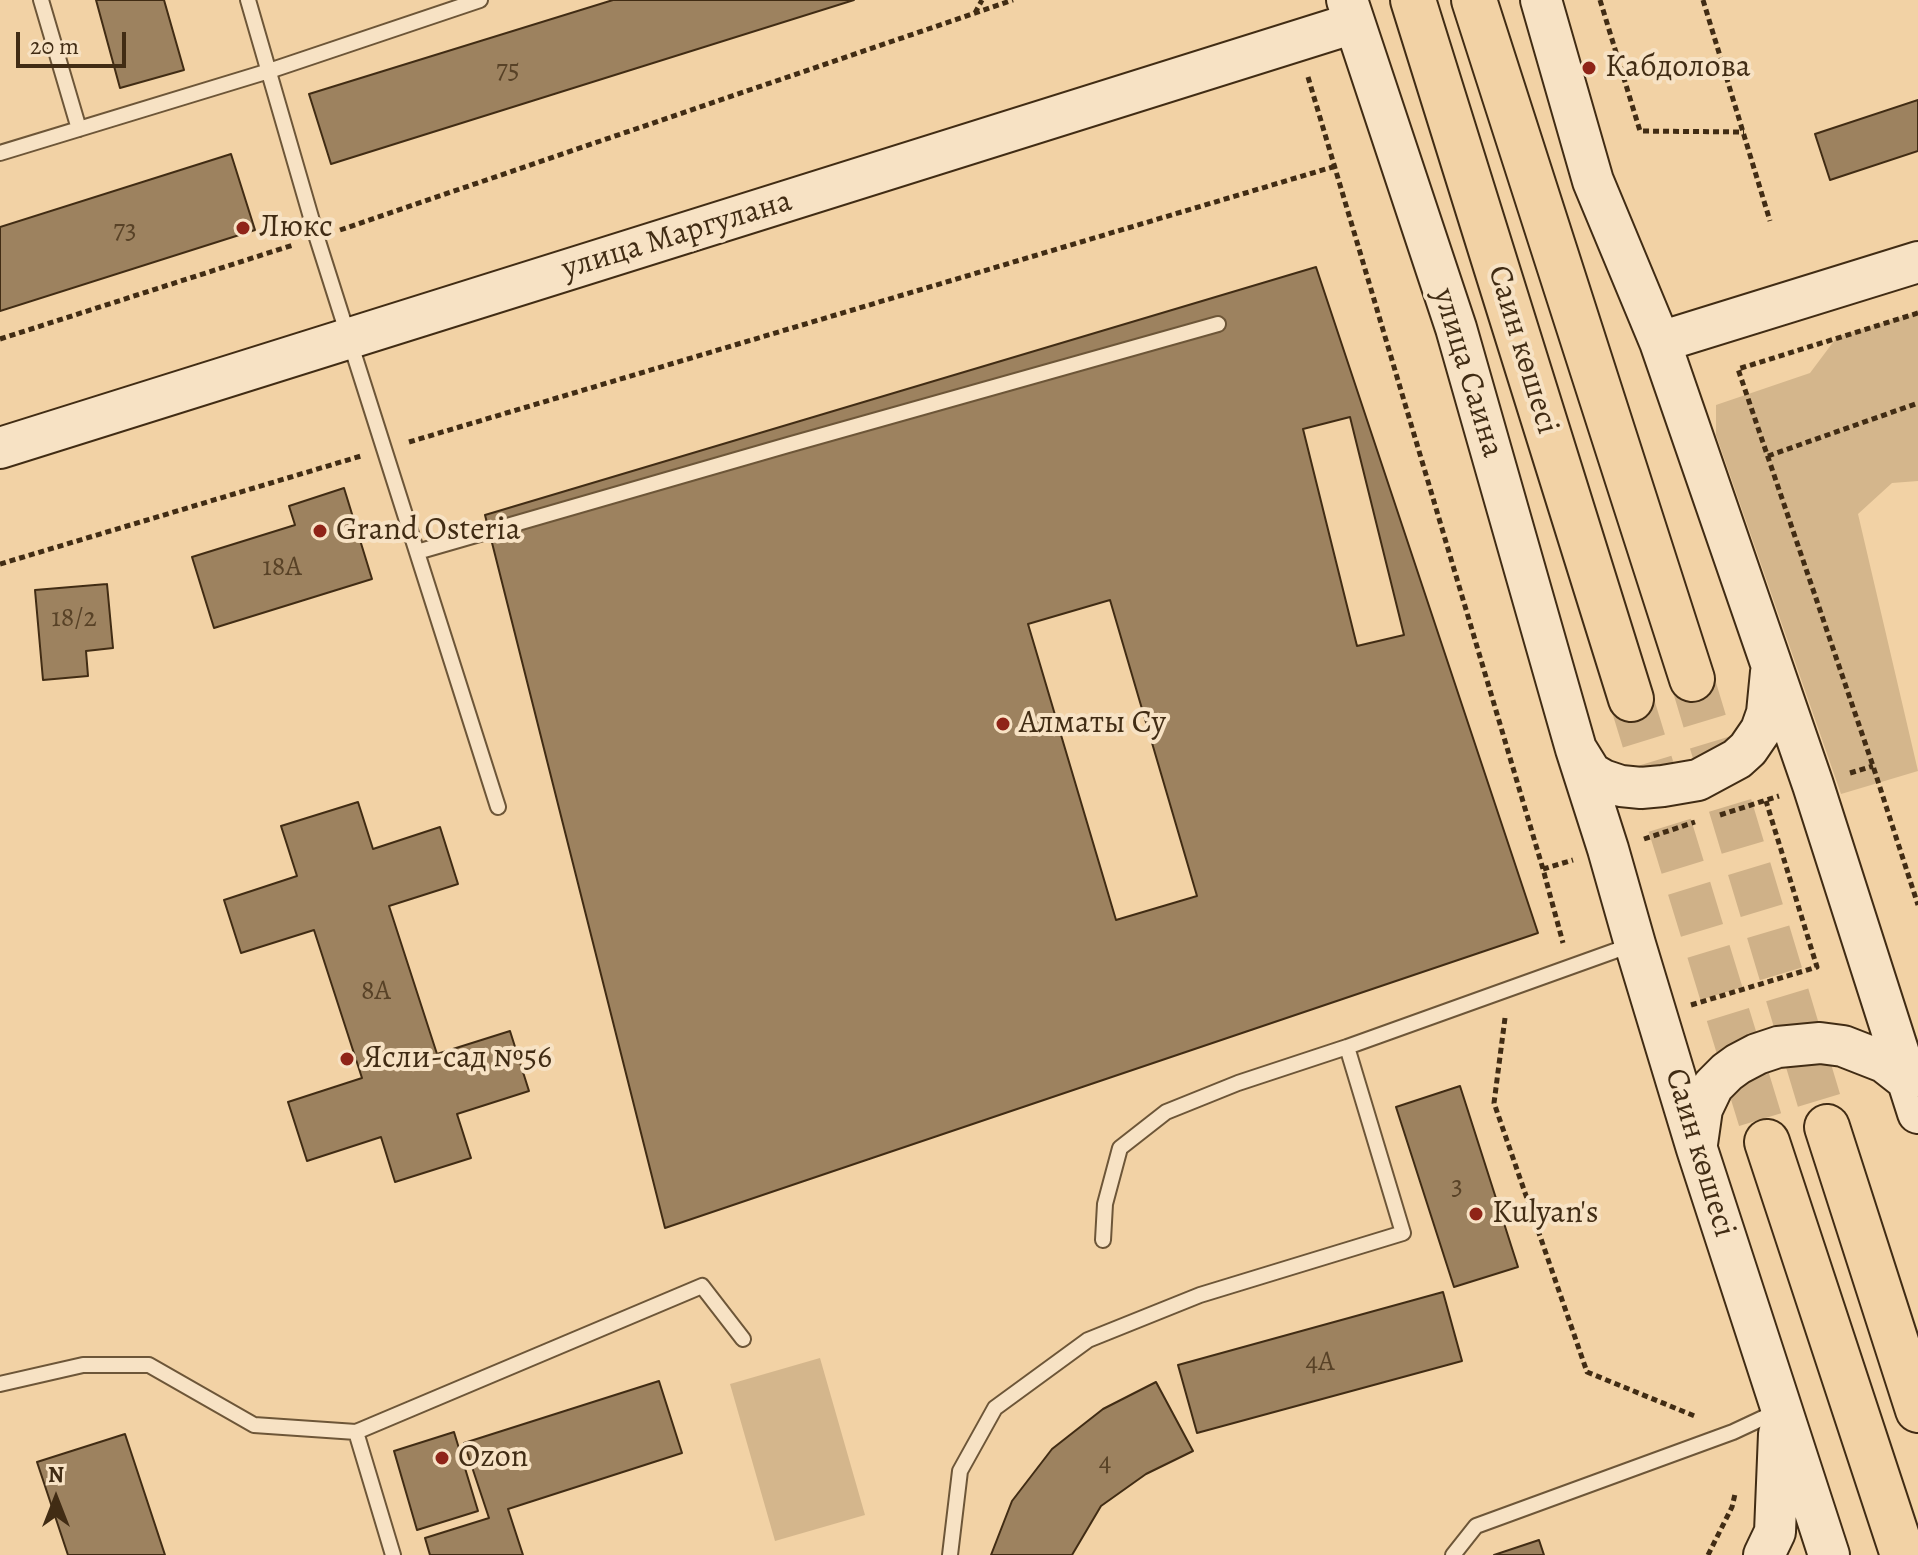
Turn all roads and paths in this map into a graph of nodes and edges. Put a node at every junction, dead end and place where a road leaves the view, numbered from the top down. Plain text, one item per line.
1 (41, 0) edge
2 (248, 0) edge
3 (480, 0) edge
4 (982, 0) edge
5 (1013, 0) edge
6 (1413, 0) edge
7 (1474, 0) edge
8 (1541, 0) edge
9 (1600, 0) edge
10 (1703, 0) edge
11 (1351, 11) edge
12 (975, 14) junction
13 (1297, 41) junction
14 (269, 71) junction
15 (79, 129) junction
16 (1744, 132) junction
17 (0, 153) edge
18 (1336, 166) junction
19 (1770, 221) dead end
20 (317, 238) junction
21 (1918, 262) edge
22 (1918, 313) edge
23 (1218, 324) dead end
24 (0, 339) edge
25 (349, 339) junction
26 (1660, 342) junction
27 (1918, 403) edge
28 (0, 448) edge
29 (384, 450) junction
30 (1768, 456) junction
31 (417, 552) junction
32 (0, 564) edge
33 (1771, 663) junction
34 (1692, 679) tunnel mouth
35 (1631, 699) tunnel mouth
36 (1576, 749) junction
37 (1766, 801) dead end
38 (498, 807) dead end
39 (1643, 839) dead end
40 (1647, 854) dead end
41 (1918, 905) edge
42 (1635, 944) junction
43 (1570, 967) junction
44 (1509, 989) junction
45 (1691, 1005) dead end
46 (1347, 1047) junction
47 (1912, 1096) edge
48 (1827, 1127) tunnel mouth
49 (1767, 1142) tunnel mouth
50 (1697, 1149) junction
51 (1103, 1240) dead end
52 (743, 1339) dead end
53 (0, 1384) edge
54 (1780, 1410) junction
55 (1918, 1410) edge
56 (356, 1432) junction
57 (1733, 1432) junction
58 (393, 1555) edge
59 (950, 1555) edge
60 (1453, 1555) edge
61 (1708, 1555) edge
62 (1764, 1555) edge
63 (1829, 1555) edge
64 (1903, 1555) edge

1 - 15 lane
2 - 14 lane
3 - 14 lane
4 - 12 path
5 - 12 path
6 - 35 main road, Саин көшесі
7 - 34 main road, Саин көшесі
8 - 26 main road
9 - 16 path
10 - 16 path
11 - 13 main road, улица Маргулана
11 - 36 main road, улица Саина
12 - 20 path
13 - 18 path
13 - 25 main road, улица Маргулана
14 - 15 lane
14 - 20 lane
15 - 17 lane
16 - 19 path
18 - 29 path
18 - 43 path
20 - 24 path
20 - 25 lane
21 - 26 main road
22 - 30 path
23 - 31 lane
25 - 28 main road, улица Маргулана
25 - 29 lane
26 - 33 main road
27 - 30 path
29 - 31 lane
29 - 32 path
30 - 41 path
31 - 38 lane
33 - 36 main road
33 - 47 main road
36 - 42 main road, Саин көшесі
37 - 45 path
39 - 40 path
42 - 43 lane
42 - 50 main road, Саин көшесі
43 - 44 lane
44 - 46 lane
44 - 57 path
46 - 51 lane
46 - 59 lane
47 - 50 main road
48 - 55 main road
49 - 64 main road
50 - 54 main road, Саин көшесі
52 - 56 lane
53 - 56 lane
54 - 57 lane
54 - 62 main road
54 - 63 main road, Саин көшесі
56 - 58 lane
57 - 60 lane
57 - 61 path

